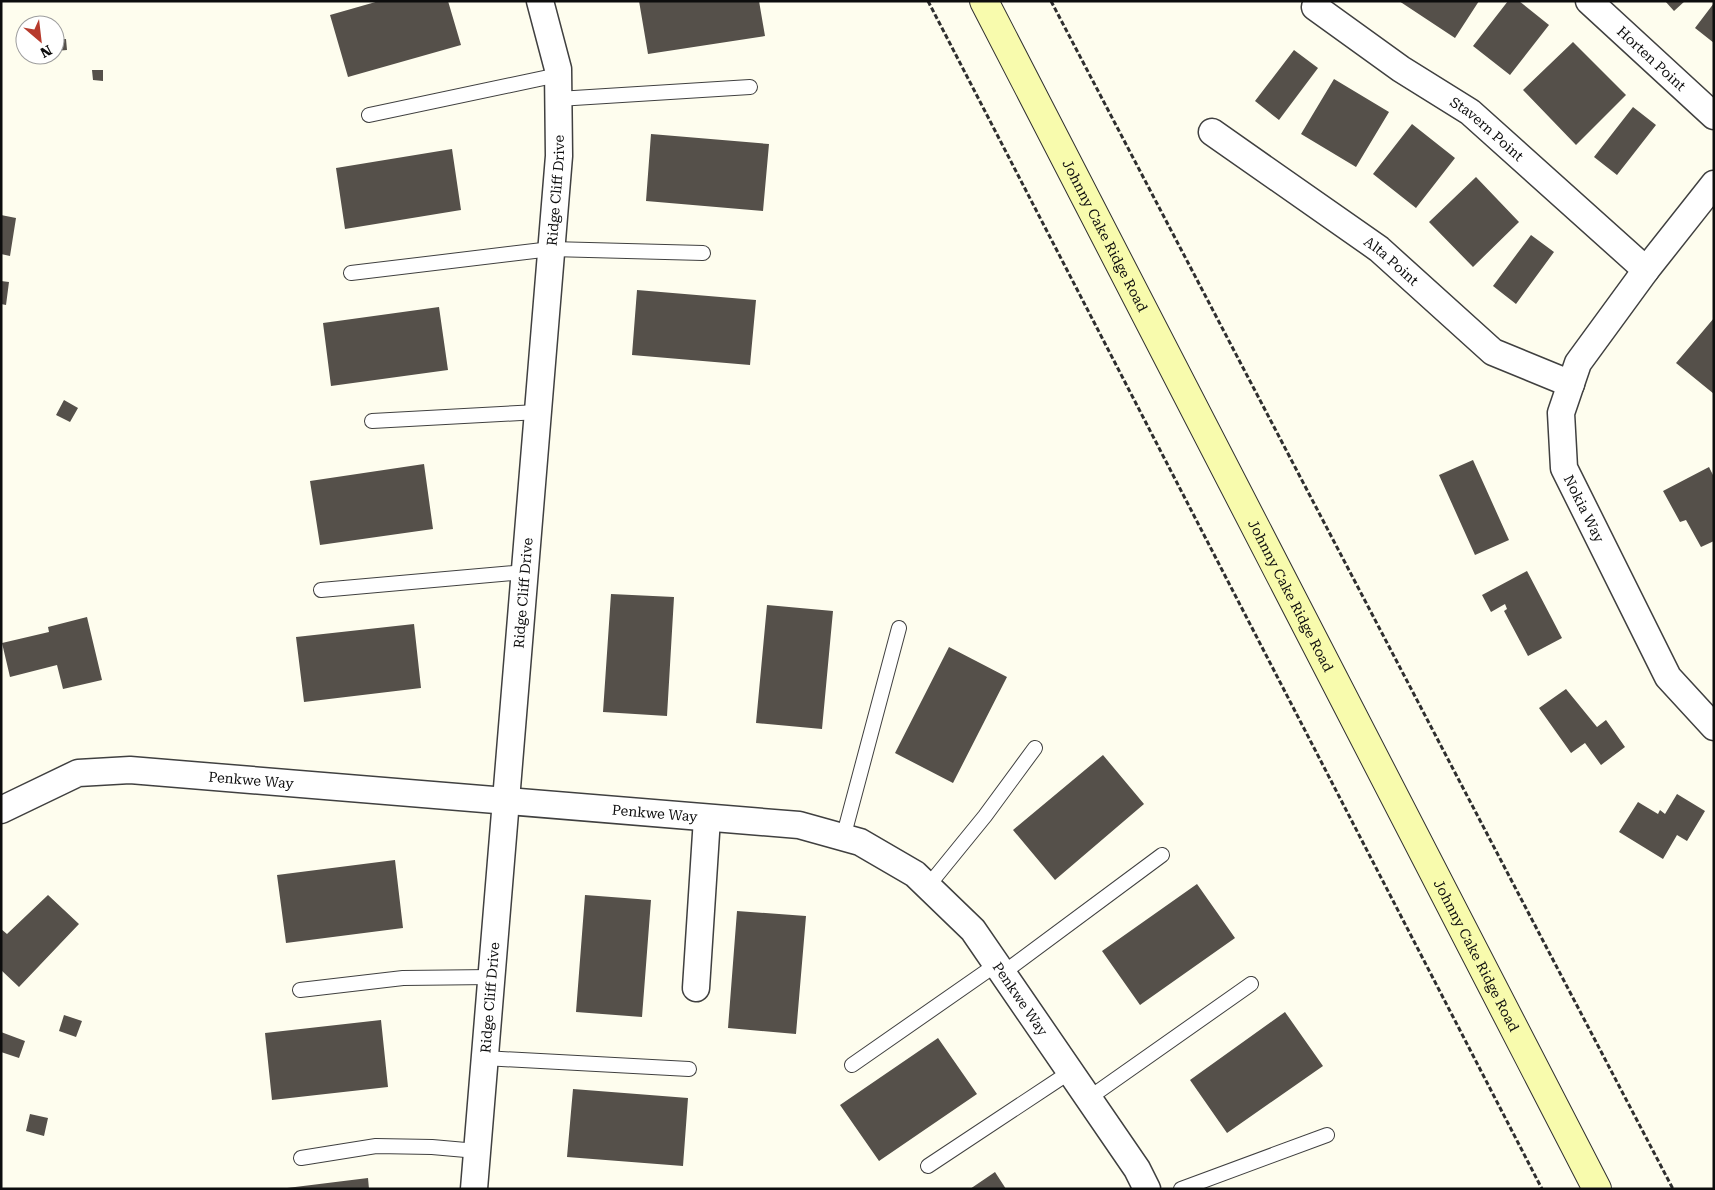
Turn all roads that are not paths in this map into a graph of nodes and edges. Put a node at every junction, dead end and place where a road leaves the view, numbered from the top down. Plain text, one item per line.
1 (540, 1) edge
2 (984, 1) edge
3 (1589, 1) edge
4 (1314, 7) dead end
5 (558, 87) junction
6 (750, 87) dead end
7 (370, 116) dead end
8 (1714, 116) edge
9 (1212, 132) dead end
10 (1714, 184) edge
11 (551, 249) junction
12 (703, 253) dead end
13 (1646, 270) junction
14 (351, 273) dead end
15 (1571, 384) junction
16 (538, 412) junction
17 (372, 422) dead end
18 (525, 572) junction
19 (321, 590) dead end
20 (898, 628) dead end
21 (1714, 728) edge
22 (1035, 748) dead end
23 (506, 801) junction
24 (1, 810) edge
25 (707, 818) junction
26 (843, 838) junction
27 (1162, 854) dead end
28 (928, 886) junction
29 (1000, 969) junction
30 (491, 977) junction
31 (1252, 984) dead end
32 (696, 988) dead end
33 (300, 990) dead end
34 (484, 1058) junction
35 (852, 1065) dead end
36 (689, 1069) dead end
37 (1070, 1072) junction
38 (1089, 1098) junction
39 (1327, 1135) dead end
40 (477, 1151) junction
41 (301, 1158) dead end
42 (928, 1166) dead end
43 (474, 1189) edge
44 (1147, 1189) edge
45 (1180, 1189) edge
46 (1597, 1189) edge

1 - 5 street, Ridge Cliff Drive
2 - 46 street, Johnny Cake Ridge Road
3 - 8 street, Horten Point
4 - 13 street, Stavern Point
5 - 6 lane
5 - 7 lane
5 - 11 street, Ridge Cliff Drive
9 - 15 street, Alta Point
10 - 13 street, Nokia Way
11 - 12 lane
11 - 14 lane
11 - 16 street, Ridge Cliff Drive
13 - 15 street, Nokia Way
15 - 21 street, Nokia Way
16 - 17 lane
16 - 18 street, Ridge Cliff Drive
18 - 19 lane
18 - 23 street, Ridge Cliff Drive
20 - 26 lane
22 - 28 lane
23 - 24 street, Penkwe Way
23 - 25 street, Penkwe Way
23 - 30 street, Ridge Cliff Drive
25 - 26 street, Penkwe Way
25 - 32 street
26 - 28 street, Penkwe Way
27 - 29 lane
28 - 29 street, Penkwe Way
29 - 35 lane
29 - 37 street, Penkwe Way
30 - 33 lane
30 - 34 street, Ridge Cliff Drive
31 - 38 lane
34 - 36 lane
34 - 40 street, Ridge Cliff Drive
37 - 38 street, Penkwe Way
37 - 42 lane
38 - 44 street, Penkwe Way
39 - 45 lane
40 - 41 lane
40 - 43 street, Ridge Cliff Drive

